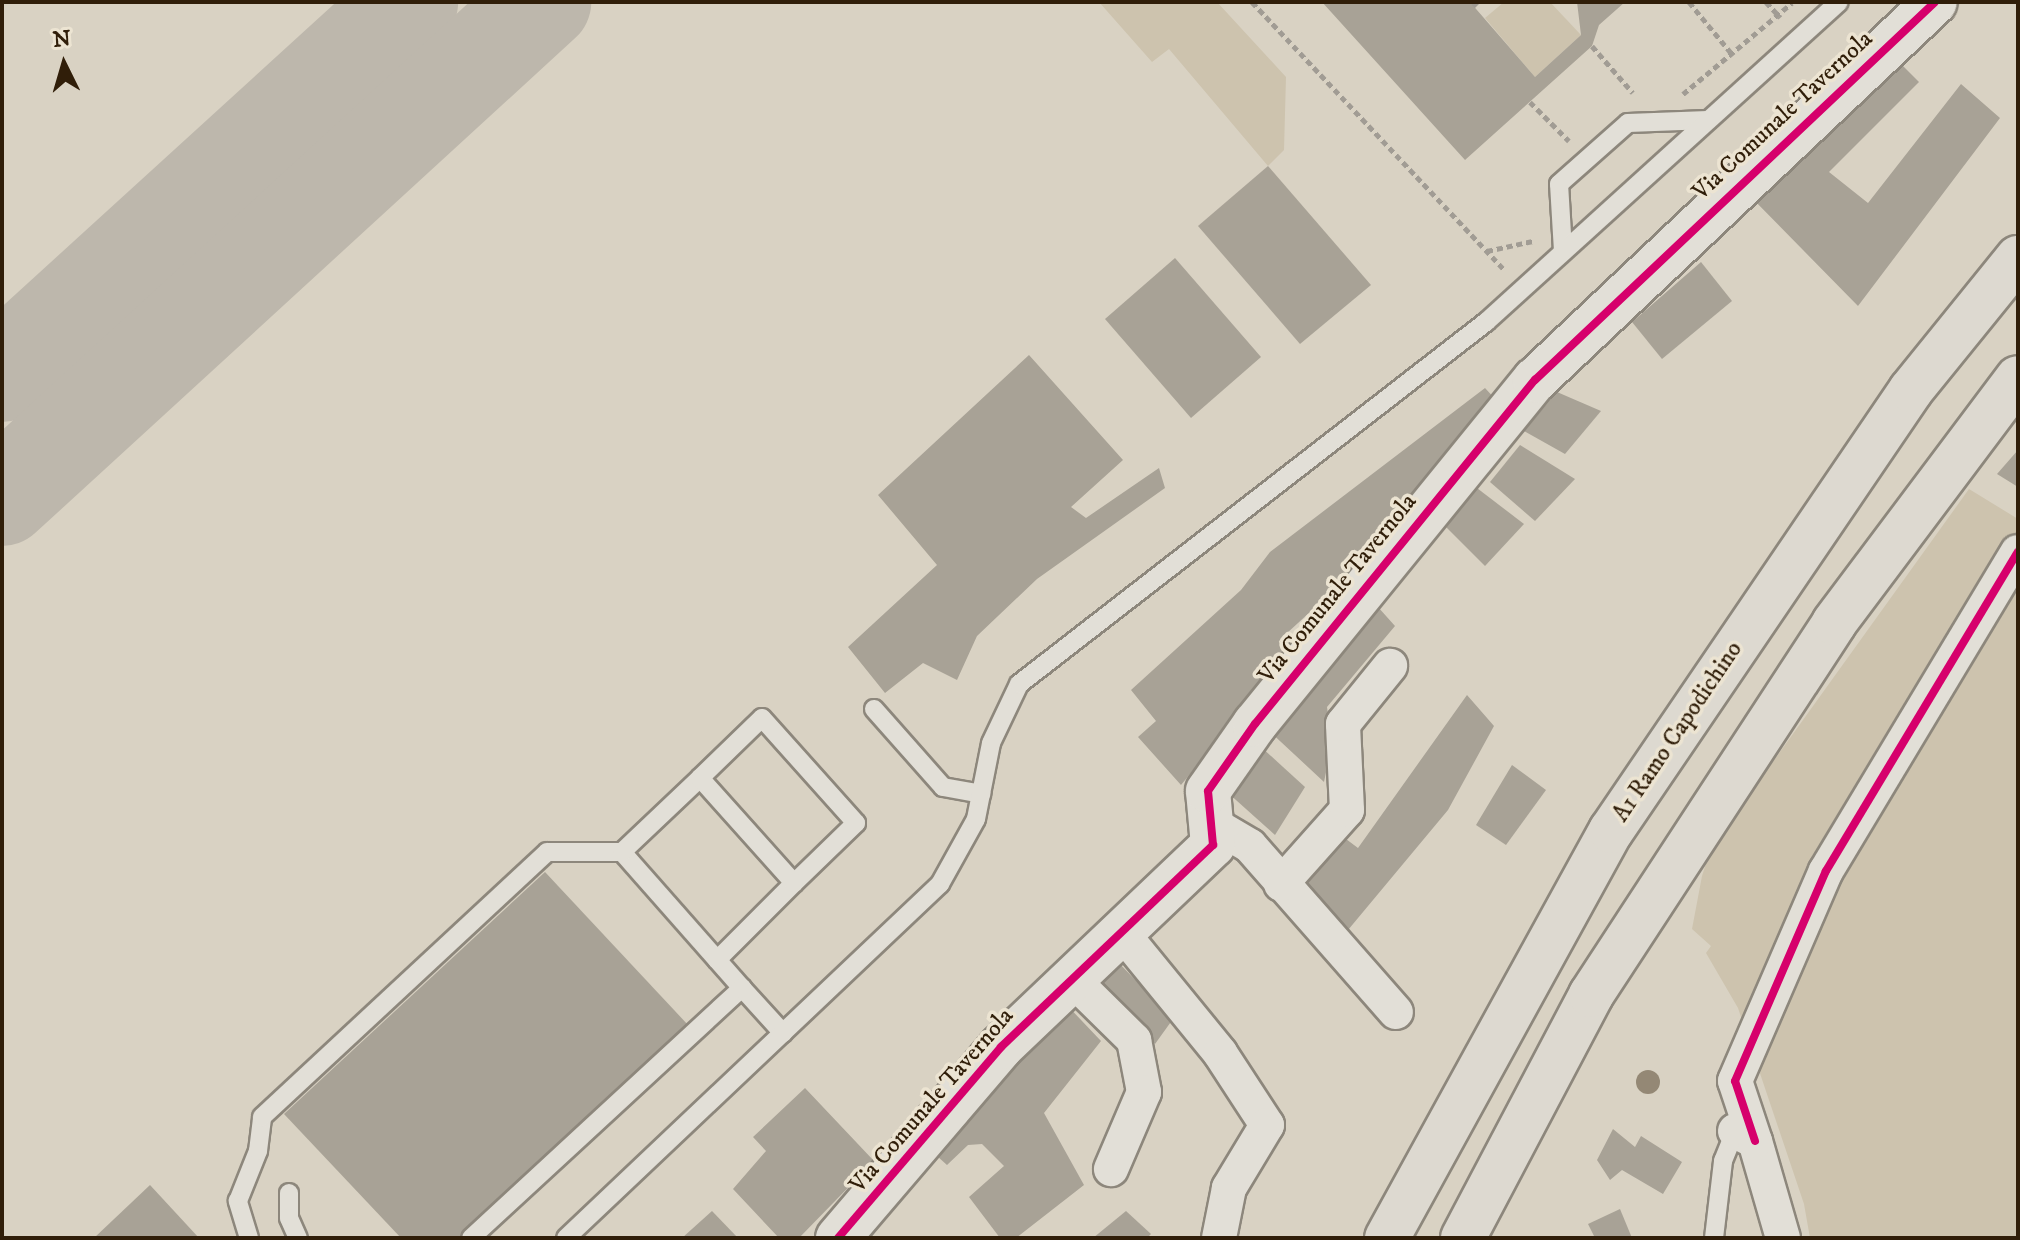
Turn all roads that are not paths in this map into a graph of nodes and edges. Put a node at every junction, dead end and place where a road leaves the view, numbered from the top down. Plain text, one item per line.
1 (1839, 2) edge
2 (1935, 2) edge
3 (1708, 120) junction
4 (1563, 251) junction
5 (2018, 258) edge
6 (2018, 378) edge
7 (2018, 552) edge
8 (1390, 666) dead end
9 (874, 709) dead end
10 (700, 778) junction
11 (981, 794) junction
12 (1213, 824) junction
13 (622, 852) junction
14 (794, 883) junction
15 (1281, 884) junction
16 (1123, 934) junction
17 (717, 960) junction
18 (1073, 980) junction
19 (742, 988) junction
20 (1396, 1012) dead end
21 (783, 1033) junction
22 (1745, 1136) junction
23 (1111, 1169) dead end
24 (289, 1193) dead end
25 (249, 1238) edge
26 (298, 1238) edge
27 (471, 1238) edge
28 (566, 1238) edge
29 (838, 1238) edge
30 (1219, 1238) edge
31 (1387, 1238) edge
32 (1463, 1238) edge
33 (1714, 1238) edge
34 (1783, 1238) edge

1 - 3 lane
2 - 12 street, Via Comunale Tavernola
3 - 4 lane
3 - 4 lane
4 - 11 lane
5 - 31 highway, A1 Ramo Capodichino
6 - 32 highway
7 - 22 street
8 - 15 street
9 - 11 lane
10 - 13 lane
10 - 14 lane
10 - 14 lane
11 - 21 lane
12 - 15 street
12 - 16 street, Via Comunale Tavernola
13 - 17 lane
13 - 25 lane
14 - 17 lane
15 - 20 street
16 - 18 street, Via Comunale Tavernola
16 - 30 street
17 - 19 lane
18 - 23 street
18 - 29 street, Via Comunale Tavernola
19 - 21 lane
19 - 27 lane
21 - 28 lane
22 - 33 lane
22 - 34 street
24 - 26 lane

